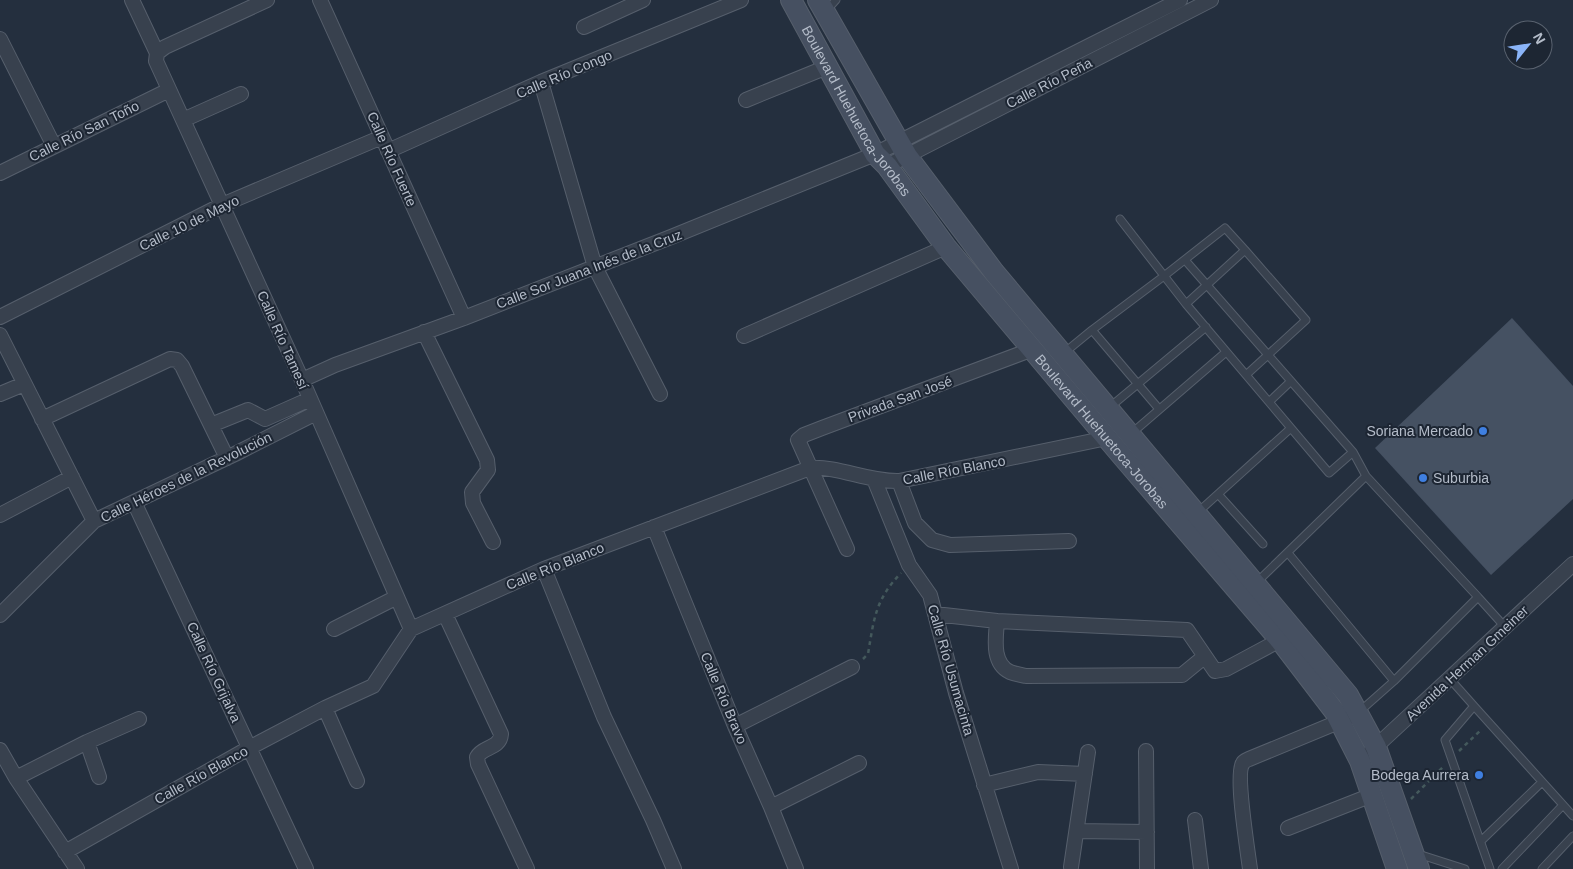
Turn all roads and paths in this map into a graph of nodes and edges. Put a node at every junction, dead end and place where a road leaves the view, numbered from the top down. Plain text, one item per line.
1 (132, 0) edge
2 (267, 0) edge
3 (320, 0) edge
4 (643, 0) edge
5 (741, 0) edge
6 (791, 0) edge
7 (1180, 0) edge
8 (1212, 0) edge
9 (827, 4) edge
10 (584, 27) dead end
11 (0, 39) edge
12 (157, 53) junction
13 (828, 67) junction
14 (540, 82) junction
15 (169, 90) junction
16 (241, 94) dead end
17 (746, 100) dead end
18 (183, 120) junction
19 (382, 137) junction
20 (54, 146) junction
21 (903, 149) junction
22 (388, 151) junction
23 (881, 160) junction
24 (0, 172) edge
25 (222, 205) junction
26 (1120, 219) dead end
27 (946, 247) junction
28 (1245, 250) junction
29 (1185, 260) junction
30 (595, 267) junction
31 (1164, 276) junction
32 (1207, 285) junction
33 (1186, 304) junction
34 (0, 317) edge
35 (464, 318) junction
36 (1206, 327) junction
37 (1092, 330) junction
38 (424, 332) junction
39 (0, 335) edge
40 (744, 336) dead end
41 (1033, 349) junction
42 (1226, 352) junction
43 (1063, 354) junction
44 (1268, 355) junction
45 (1246, 375) junction
46 (302, 380) junction
47 (1292, 382) junction
48 (24, 384) junction
49 (1137, 384) junction
50 (0, 394) edge
51 (660, 394) dead end
52 (310, 399) junction
53 (1269, 402) junction
54 (1109, 408) junction
55 (1159, 409) junction
56 (316, 413) junction
57 (42, 419) junction
58 (211, 425) junction
59 (1291, 428) junction
60 (1130, 434) junction
61 (1107, 438) junction
62 (1353, 452) junction
63 (227, 458) junction
64 (810, 468) junction
65 (1366, 476) junction
66 (72, 477) junction
67 (874, 480) junction
68 (899, 481) junction
69 (1218, 494) junction
70 (134, 502) junction
71 (1197, 513) junction
72 (0, 515) edge
73 (94, 521) junction
74 (654, 527) junction
75 (1069, 541) dead end
76 (493, 542) dead end
77 (1263, 544) dead end
78 (847, 549) dead end
79 (1288, 554) junction
80 (1573, 564) edge
81 (909, 565) junction
82 (544, 569) junction
83 (1256, 584) junction
84 (397, 597) junction
85 (1478, 597) junction
86 (445, 614) junction
87 (935, 614) junction
88 (0, 615) edge
89 (997, 621) junction
90 (1505, 627) junction
91 (411, 628) junction
92 (334, 629) dead end
93 (1280, 640) junction
94 (1204, 657) junction
95 (852, 667) joint
96 (1450, 679) junction
97 (1394, 681) junction
98 (1474, 706) junction
99 (325, 708) junction
100 (1349, 718) junction
101 (139, 719) dead end
102 (735, 726) junction
103 (87, 742) junction
104 (1376, 747) junction
105 (249, 748) junction
106 (0, 750) edge
107 (1146, 751) dead end
108 (1088, 752) dead end
109 (1360, 761) junction
110 (859, 763) dead end
111 (1084, 774) junction
112 (98, 777) dead end
113 (16, 778) junction
114 (358, 781) dead end
115 (1542, 782) junction
116 (984, 785) junction
117 (1372, 796) junction
118 (1563, 805) junction
119 (772, 806) junction
120 (1573, 816) edge
121 (1195, 820) dead end
122 (1288, 828) dead end
123 (1077, 831) junction
124 (1147, 832) junction
125 (1573, 836) edge
126 (1481, 841) junction
127 (65, 852) junction
128 (1416, 861) edge
129 (1071, 867) dead end
130 (76, 869) edge
131 (306, 869) edge
132 (527, 869) edge
133 (674, 869) edge
134 (796, 869) edge
135 (1011, 869) edge
136 (1147, 869) edge
137 (1201, 869) edge
138 (1250, 869) edge
139 (1397, 869) edge
140 (1465, 869) edge
141 (1490, 869) edge
142 (1502, 869) edge
143 (1542, 869) edge

1 - 12 street, Calle Río Tamesí
2 - 12 street
3 - 19 street, Calle Río Fuerte
4 - 10 street
5 - 14 street, Calle Río Congo
6 - 13 main road, Boulevard Huehuetoca-Jorobas
7 - 21 street, Calle Río Peña
8 - 21 street, Calle Río Peña
9 - 21 main road, Boulevard Huehuetoca-Jorobas
11 - 20 street
12 - 15 street, Calle Río Tamesí
13 - 17 street
13 - 23 main road, Boulevard Huehuetoca-Jorobas
14 - 22 street, Calle Río Congo
14 - 30 street
15 - 18 street, Calle Río Tamesí
15 - 20 street, Calle Río San Toño
16 - 18 street
18 - 25 street, Calle Río Tamesí
19 - 22 street, Calle Río Fuerte
19 - 25 street, Calle 10 de Mayo
20 - 24 street, Calle Río San Toño
21 - 23 street, Calle Río Peña
21 - 43 main road, Boulevard Huehuetoca-Jorobas
22 - 35 street, Calle Río Fuerte
23 - 27 main road, Boulevard Huehuetoca-Jorobas
23 - 30 street, Calle Sor Juana Inés de la Cruz
25 - 34 street, Calle 10 de Mayo
25 - 46 street, Calle Río Tamesí
26 - 31 lane
27 - 40 street
27 - 41 main road, Boulevard Huehuetoca-Jorobas
28 - 29 lane
28 - 32 lane
28 - 44 lane
29 - 31 lane
29 - 32 lane
30 - 35 street, Calle Sor Juana Inés de la Cruz
30 - 51 street
31 - 33 lane
31 - 37 lane
32 - 33 lane
32 - 44 lane
33 - 36 lane
35 - 38 street, Calle Sor Juana Inés de la Cruz
36 - 42 lane
36 - 49 lane
37 - 43 lane
37 - 49 lane
38 - 46 street, Calle Sor Juana Inés de la Cruz
38 - 76 street
39 - 48 street
41 - 61 main road, Boulevard Huehuetoca-Jorobas
41 - 64 street, Privada San José
42 - 45 lane
42 - 55 lane
43 - 54 main road, Boulevard Huehuetoca-Jorobas
44 - 45 lane
44 - 47 lane
45 - 53 lane
46 - 52 street, Calle Río Tamesí
47 - 53 lane
47 - 62 lane
48 - 50 street
48 - 57 street
49 - 54 lane
49 - 55 lane
52 - 56 street, Calle Río Tamesí
52 - 58 street
53 - 59 lane
54 - 60 main road, Boulevard Huehuetoca-Jorobas
55 - 60 lane
56 - 63 street, Calle Héroes de la Revolución
56 - 84 street, Calle Río Tamesí
57 - 58 street
57 - 66 street
58 - 63 street
59 - 62 lane
59 - 69 lane
60 - 71 main road, Boulevard Huehuetoca-Jorobas
61 - 68 street, Calle Río Blanco
61 - 93 main road, Boulevard Huehuetoca-Jorobas
62 - 65 lane
63 - 70 street, Calle Héroes de la Revolución
64 - 67 street, Calle Río Blanco
64 - 74 street, Calle Río Blanco
64 - 78 street
65 - 79 lane
65 - 85 lane
66 - 72 street
66 - 73 street
67 - 68 street, Calle Río Blanco
67 - 81 street, Calle Río Usumacinta
68 - 75 street
69 - 71 lane
69 - 77 lane
70 - 73 street, Calle Héroes de la Revolución
70 - 105 street, Calle Río Grijalva
71 - 83 main road, Boulevard Huehuetoca-Jorobas
73 - 88 street, Calle Héroes de la Revolución
74 - 82 street, Calle Río Blanco
74 - 102 street, Calle Río Bravo
79 - 83 lane
79 - 97 lane
80 - 90 street, Avenida Herman Gmeiner
81 - 87 street, Calle Río Usumacinta
81 - 95 path
82 - 86 street, Calle Río Blanco
82 - 133 street
83 - 100 main road, Boulevard Huehuetoca-Jorobas
84 - 91 street, Calle Río Tamesí
84 - 92 street
85 - 90 lane
85 - 97 lane
86 - 91 street, Calle Río Blanco
86 - 132 street
87 - 89 street
87 - 116 street, Calle Río Usumacinta
89 - 94 street
89 - 94 street
90 - 96 street, Avenida Herman Gmeiner
91 - 99 street, Calle Río Blanco
93 - 94 street
93 - 100 main road, Boulevard Huehuetoca-Jorobas
95 - 102 street
96 - 98 lane
96 - 104 street, Avenida Herman Gmeiner
97 - 100 lane
98 - 115 lane
98 - 126 lane
99 - 105 street, Calle Río Blanco
99 - 114 street
100 - 104 main road, Boulevard Huehuetoca-Jorobas
100 - 109 main road, Boulevard Huehuetoca-Jorobas
100 - 138 street
101 - 103 street
102 - 119 street, Calle Río Bravo
103 - 112 street
103 - 113 street
104 - 109 street, Avenida Herman Gmeiner
104 - 128 main road, Boulevard Huehuetoca-Jorobas
105 - 127 street, Calle Río Blanco
105 - 131 street, Calle Río Grijalva
106 - 113 street
107 - 124 street
108 - 111 street
109 - 117 main road, Boulevard Huehuetoca-Jorobas
110 - 119 street
111 - 116 street
111 - 123 street
113 - 127 street
115 - 118 lane
115 - 126 lane
116 - 135 street, Calle Río Usumacinta
117 - 122 street
117 - 139 main road, Boulevard Huehuetoca-Jorobas
118 - 120 lane
118 - 142 lane
119 - 134 street, Calle Río Bravo
121 - 137 street
123 - 124 street
123 - 129 street
124 - 136 street
125 - 143 lane
126 - 141 lane
127 - 130 street
128 - 140 lane

